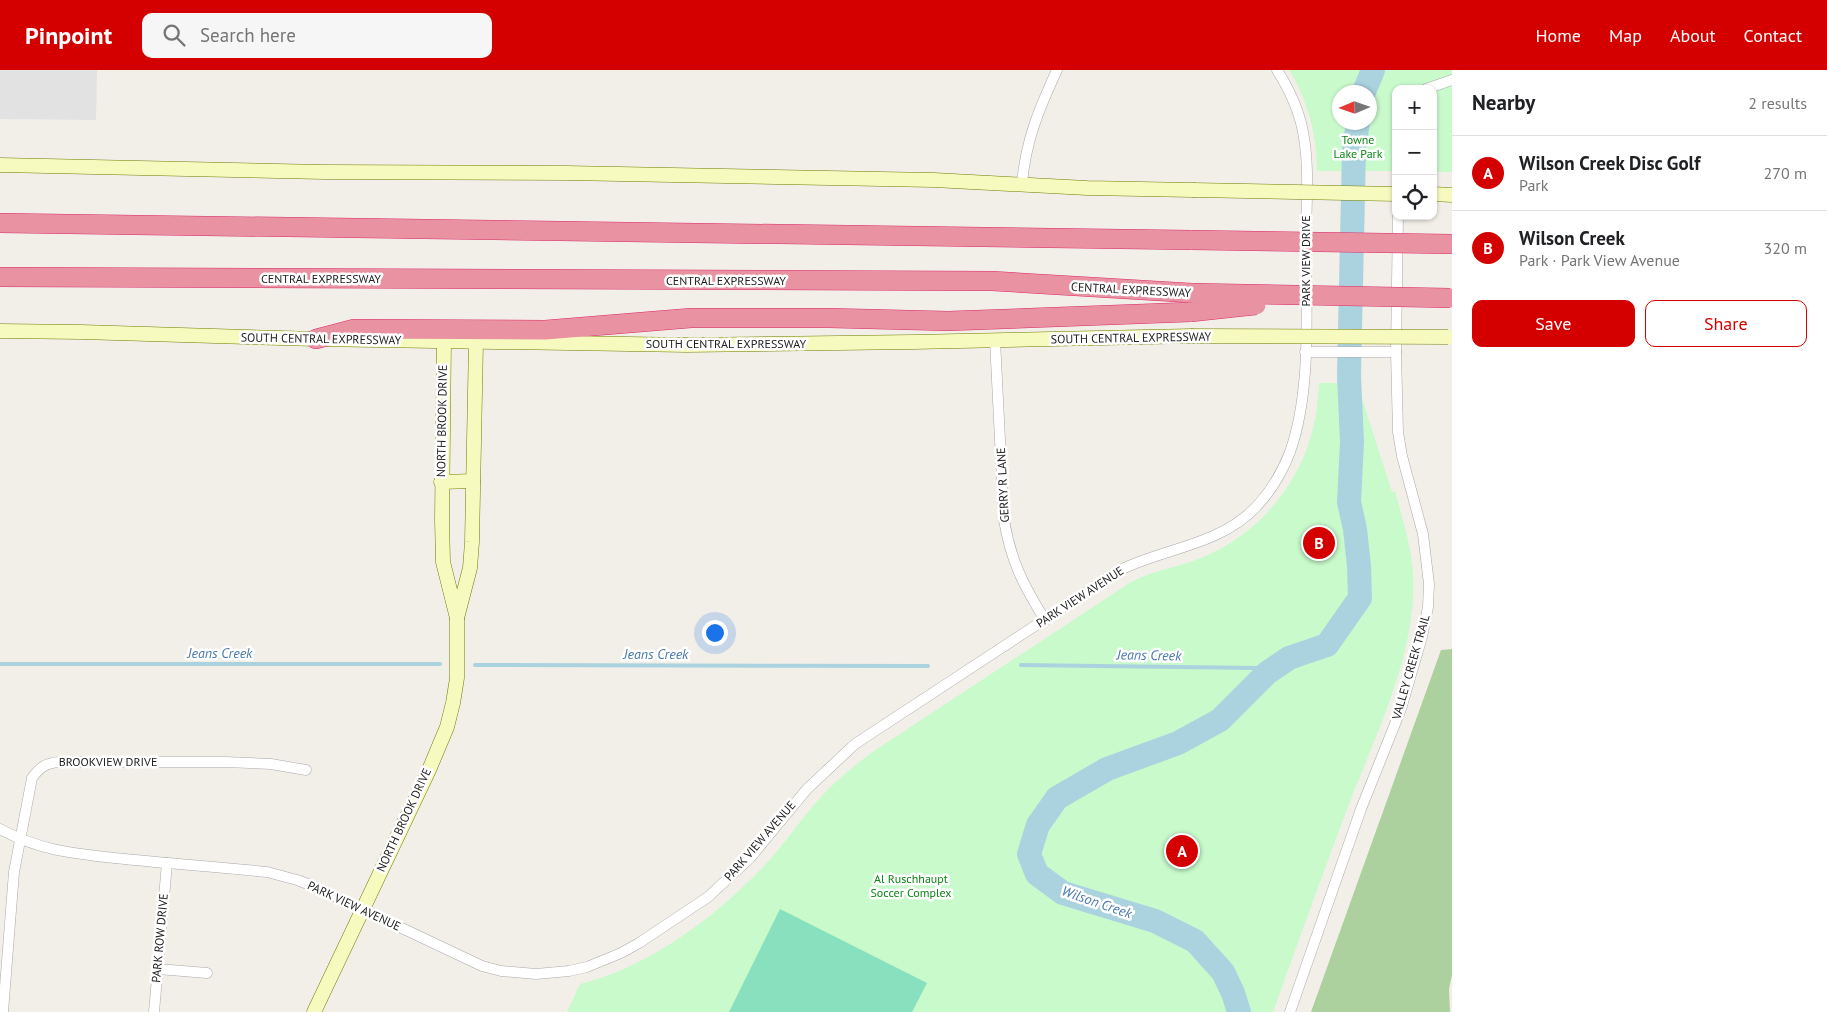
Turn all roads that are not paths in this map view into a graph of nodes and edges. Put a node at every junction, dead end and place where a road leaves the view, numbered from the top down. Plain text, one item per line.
1 (1058, 70) edge
2 (1277, 70) edge
3 (1452, 80) edge
4 (1437, 85) edge
5 (0, 165) edge
6 (1022, 183) junction
7 (1392, 194) edge
8 (1437, 194) edge
9 (1452, 195) edge
10 (1398, 220) edge
11 (0, 223) edge
12 (1452, 244) edge
13 (0, 277) edge
14 (1451, 298) edge
15 (1191, 303) junction
16 (0, 331) edge
17 (1450, 337) edge
18 (316, 339) junction
19 (995, 340) junction
20 (444, 341) junction
21 (476, 342) junction
22 (1305, 352) junction
23 (1396, 352) junction
24 (473, 481) junction
25 (441, 482) junction
26 (457, 618) junction
27 (1045, 620) junction
28 (306, 770) dead end
29 (0, 829) edge
30 (19, 840) junction
31 (167, 863) junction
32 (363, 909) junction
33 (158, 969) junction
34 (207, 973) dead end
35 (3, 1012) edge
36 (154, 1012) edge
37 (314, 1012) edge
38 (1290, 1012) edge

1 - 6 street
2 - 22 street, PARK VIEW DRIVE
3 - 4 street
5 - 6 main road
6 - 7 main road, bridge
8 - 9 main road
10 - 23 street, VALLEY CREEK TRAIL
11 - 12 highway, bridge
13 - 15 highway, CENTRAL EXPRESSWAY
14 - 15 highway, CENTRAL EXPRESSWAY, bridge
15 - 18 highway
16 - 18 main road, SOUTH CENTRAL EXPRESSWAY
17 - 19 main road, SOUTH CENTRAL EXPRESSWAY, bridge
18 - 20 main road, SOUTH CENTRAL EXPRESSWAY
19 - 21 main road, SOUTH CENTRAL EXPRESSWAY
19 - 27 street, GERRY R LANE
20 - 21 main road, SOUTH CENTRAL EXPRESSWAY
20 - 25 main road, NORTH BROOK DRIVE
21 - 24 main road, NORTH BROOK DRIVE
22 - 23 street
22 - 27 street, PARK VIEW AVENUE
23 - 38 street, VALLEY CREEK TRAIL
24 - 25 main road
24 - 26 main road, NORTH BROOK DRIVE
25 - 26 main road, NORTH BROOK DRIVE
26 - 32 main road, NORTH BROOK DRIVE
27 - 32 street, PARK VIEW AVENUE
28 - 30 street, BROOKVIEW DRIVE
29 - 30 street, PARK VIEW AVENUE
30 - 31 street, PARK VIEW AVENUE
30 - 35 street, BROOKVIEW DRIVE
31 - 32 street, PARK VIEW AVENUE
31 - 33 street, PARK ROW DRIVE
32 - 37 main road, NORTH BROOK DRIVE
33 - 34 street
33 - 36 street, PARK ROW DRIVE

